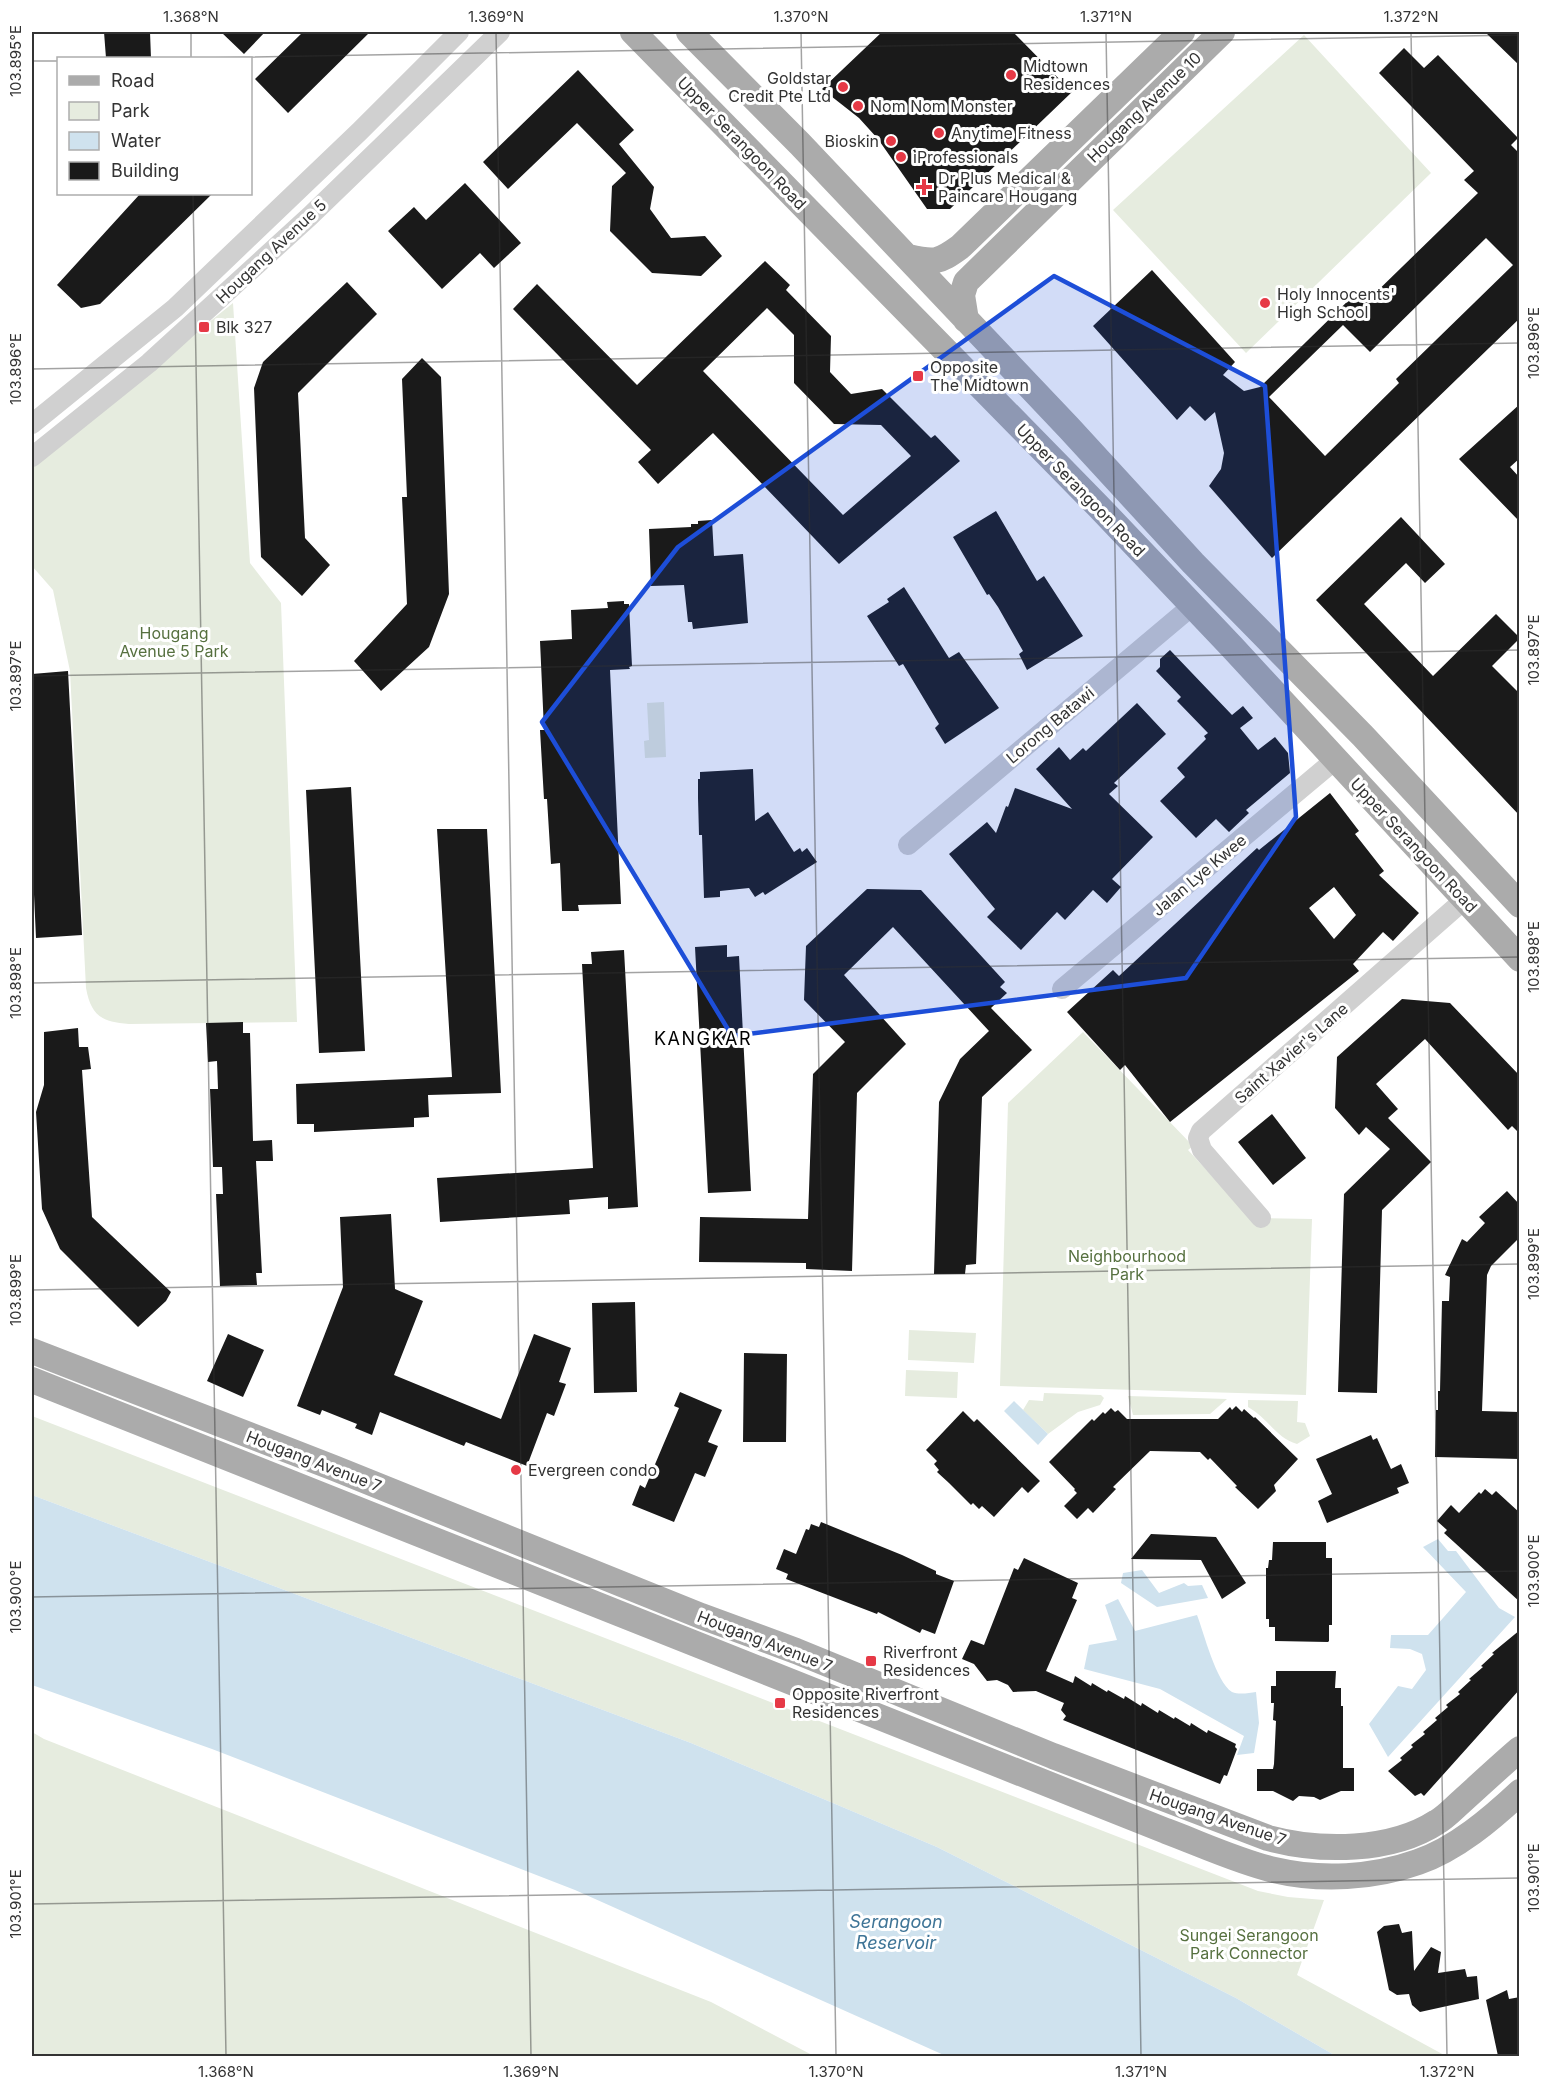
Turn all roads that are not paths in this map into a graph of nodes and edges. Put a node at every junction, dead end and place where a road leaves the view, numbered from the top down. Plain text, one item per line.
1 (459, 32) edge
2 (500, 32) edge
3 (612, 32) edge
4 (689, 32) edge
5 (1182, 32) edge
6 (1222, 32) edge
7 (639, 37) edge
8 (908, 258) junction
9 (966, 320) junction
10 (32, 424) edge
11 (32, 457) edge
12 (1192, 606) junction
13 (1335, 760) junction
14 (908, 845) dead end
15 (1464, 900) junction
16 (1520, 905) edge
17 (1520, 959) edge
18 (1062, 989) dead end
19 (1261, 1218) dead end
20 (32, 1351) edge
21 (32, 1380) edge
22 (1520, 1749) edge
23 (1520, 1792) edge

1 - 10 street, Hougang Avenue 5
2 - 11 street, Hougang Avenue 5
3 - 7 main road
4 - 8 main road, Upper Serangoon Road
5 - 8 main road, Hougang Avenue 10
6 - 9 main road, Hougang Avenue 10
7 - 12 main road, Upper Serangoon Road
8 - 9 main road, Upper Serangoon Road
9 - 16 main road, Upper Serangoon Road
12 - 13 main road, Upper Serangoon Road
12 - 14 street, Lorong Batawi
13 - 15 main road, Upper Serangoon Road
13 - 18 street, Jalan Lye Kwee
15 - 17 main road, Upper Serangoon Road
15 - 19 street, Saint Xavier's Lane
20 - 22 main road, Hougang Avenue 7
21 - 23 main road, Hougang Avenue 7

